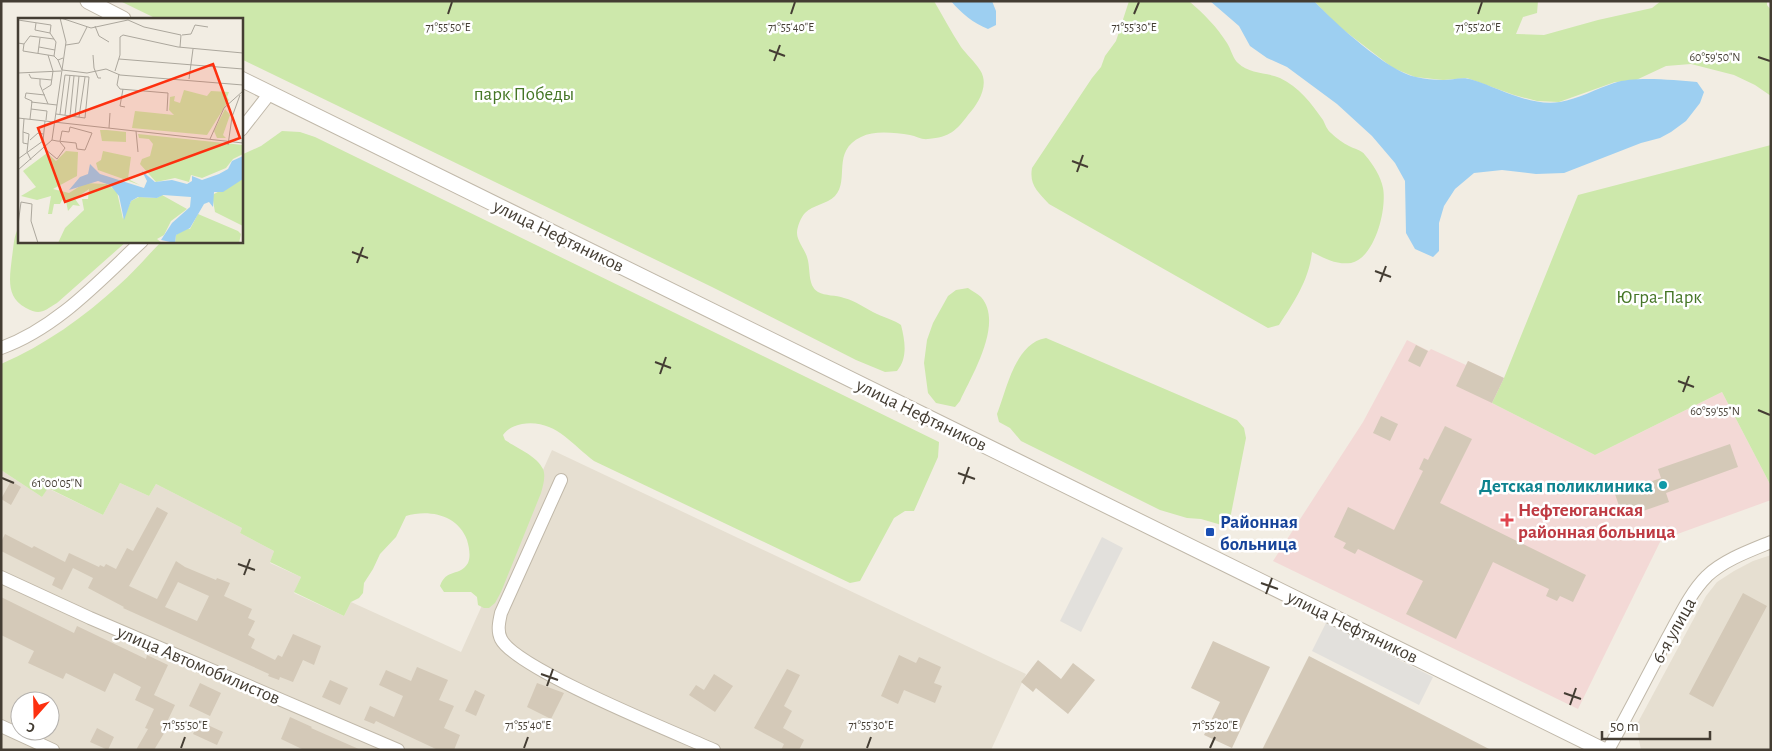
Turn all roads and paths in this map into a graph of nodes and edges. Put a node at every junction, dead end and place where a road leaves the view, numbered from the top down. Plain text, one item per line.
1 (88, 1) edge
2 (121, 18) edge
3 (242, 80) edge
4 (270, 94) junction
5 (242, 129) edge
6 (141, 242) edge
7 (1, 348) edge
8 (561, 480) dead end
9 (1771, 542) edge
10 (1, 577) edge
11 (1, 726) edge
12 (53, 750) edge
13 (398, 750) edge
14 (714, 750) edge
15 (1603, 750) edge
16 (1608, 750) edge

1 - 2 street
3 - 4 street, улица Нефтяников
4 - 5 street
4 - 15 street, улица Нефтяников
6 - 7 street
8 - 14 street
9 - 16 street, 6-я улица
10 - 13 street, улица Автомобилистов
11 - 12 street

